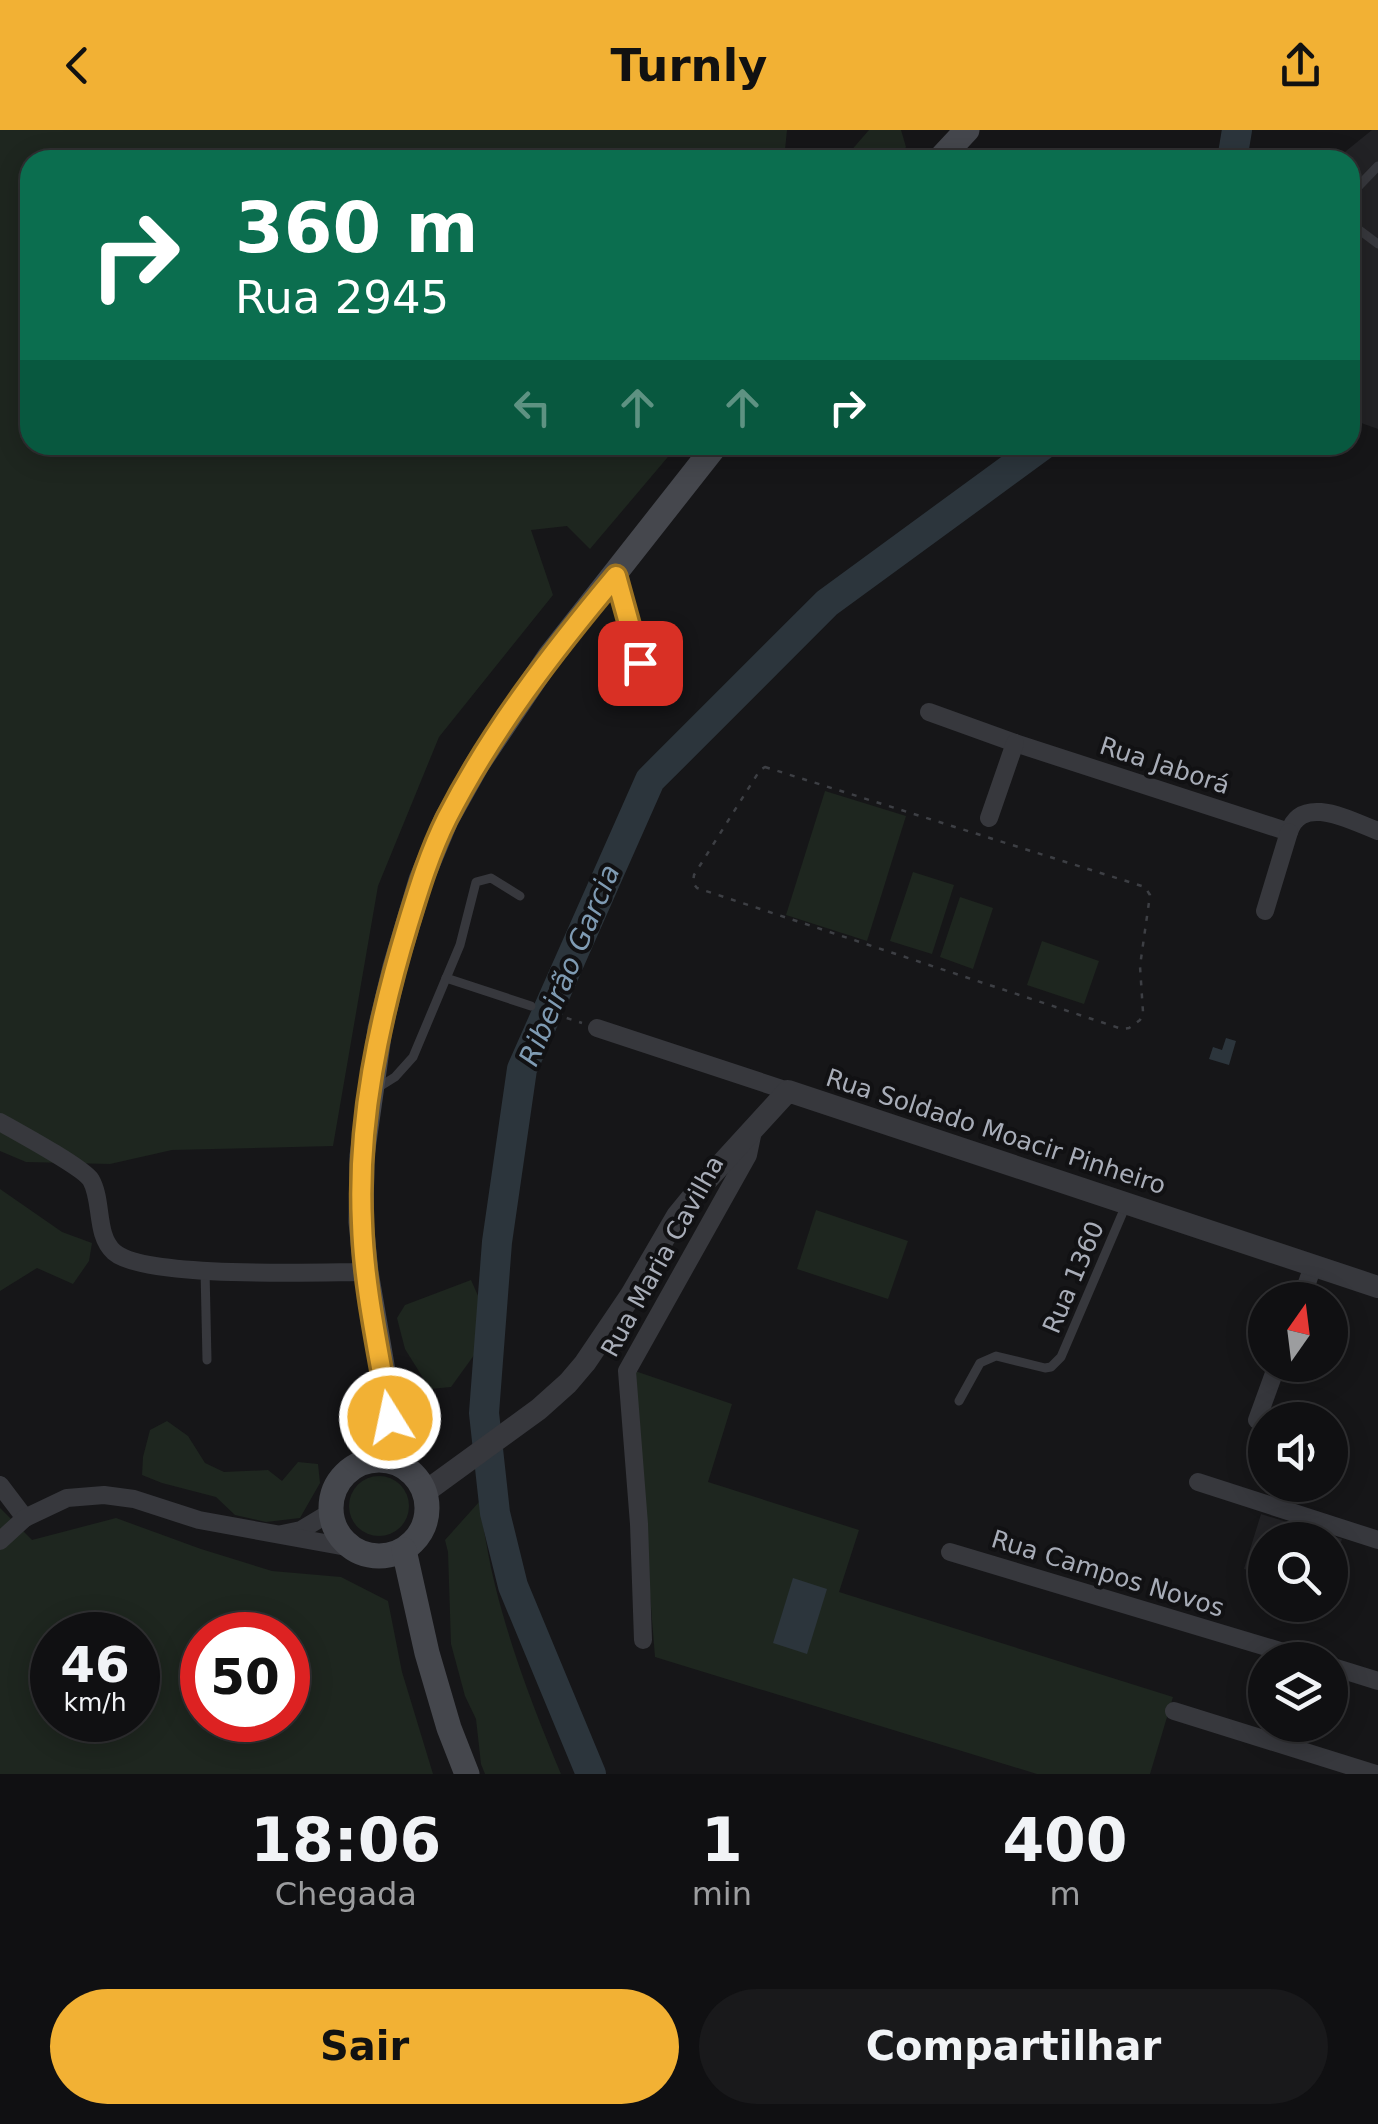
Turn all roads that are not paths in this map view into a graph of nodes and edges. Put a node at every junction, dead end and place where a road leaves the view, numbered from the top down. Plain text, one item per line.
1 (967, 130) edge
2 (948, 150) edge
3 (1378, 166) edge
4 (1360, 185) edge
5 (708, 455) edge
6 (616, 576) junction
7 (640, 663) dead end
8 (929, 712) dead end
9 (1015, 743) junction
10 (989, 818) dead end
11 (1378, 830) edge
12 (1289, 832) junction
13 (520, 896) dead end
14 (1265, 911) dead end
15 (446, 978) junction
16 (531, 1006) road end
17 (597, 1028) road end
18 (788, 1091) junction
19 (370, 1092) junction
20 (0, 1122) edge
21 (753, 1131) junction
22 (1127, 1203) junction
23 (1313, 1266) junction
24 (206, 1270) junction
25 (366, 1272) junction
26 (1307, 1282) edge
27 (1378, 1287) edge
28 (207, 1360) dead end
29 (386, 1395) junction
30 (959, 1401) dead end
31 (363, 1462) junction
32 (398, 1464) junction
33 (1198, 1482) dead end
34 (0, 1485) edge
35 (425, 1492) junction
36 (331, 1512) junction
37 (25, 1518) junction
38 (277, 1535) junction
39 (1378, 1540) edge
40 (0, 1541) edge
41 (352, 1548) junction
42 (404, 1550) junction
43 (950, 1552) dead end
44 (644, 1640) dead end
45 (1250, 1642) edge
46 (1348, 1671) edge
47 (1378, 1680) edge
48 (1174, 1711) dead end
49 (467, 1774) edge
50 (1376, 1774) edge

1 - 2 main road
3 - 4 lane
5 - 6 main road
6 - 7 street
6 - 19 main road
8 - 9 street, Rua Jaborá
9 - 10 street
9 - 12 street, Rua Jaborá
11 - 12 street
12 - 14 street
13 - 15 lane
15 - 16 lane
15 - 19 lane
17 - 18 street, Rua Soldado Moacir Pinheiro
18 - 21 street, Rua Maria Cavilha
18 - 22 street, Rua Soldado Moacir Pinheiro
19 - 25 main road
20 - 24 street
21 - 35 street
21 - 44 street, Rua Maria Cavilha
22 - 23 street, Rua Soldado Moacir Pinheiro
22 - 30 lane, Rua 1360
23 - 26 street
23 - 27 street, Rua Soldado Moacir Pinheiro
24 - 25 street
24 - 28 lane
25 - 29 main road
29 - 31 main road
29 - 32 main road
31 - 32 main road
31 - 36 main road
32 - 35 main road
33 - 39 street
34 - 37 street
35 - 42 main road
36 - 38 street
36 - 41 main road
37 - 38 street
37 - 40 street
38 - 41 street
41 - 42 main road
42 - 49 main road
43 - 45 street, Rua Campos Novos
46 - 47 street
48 - 50 street

